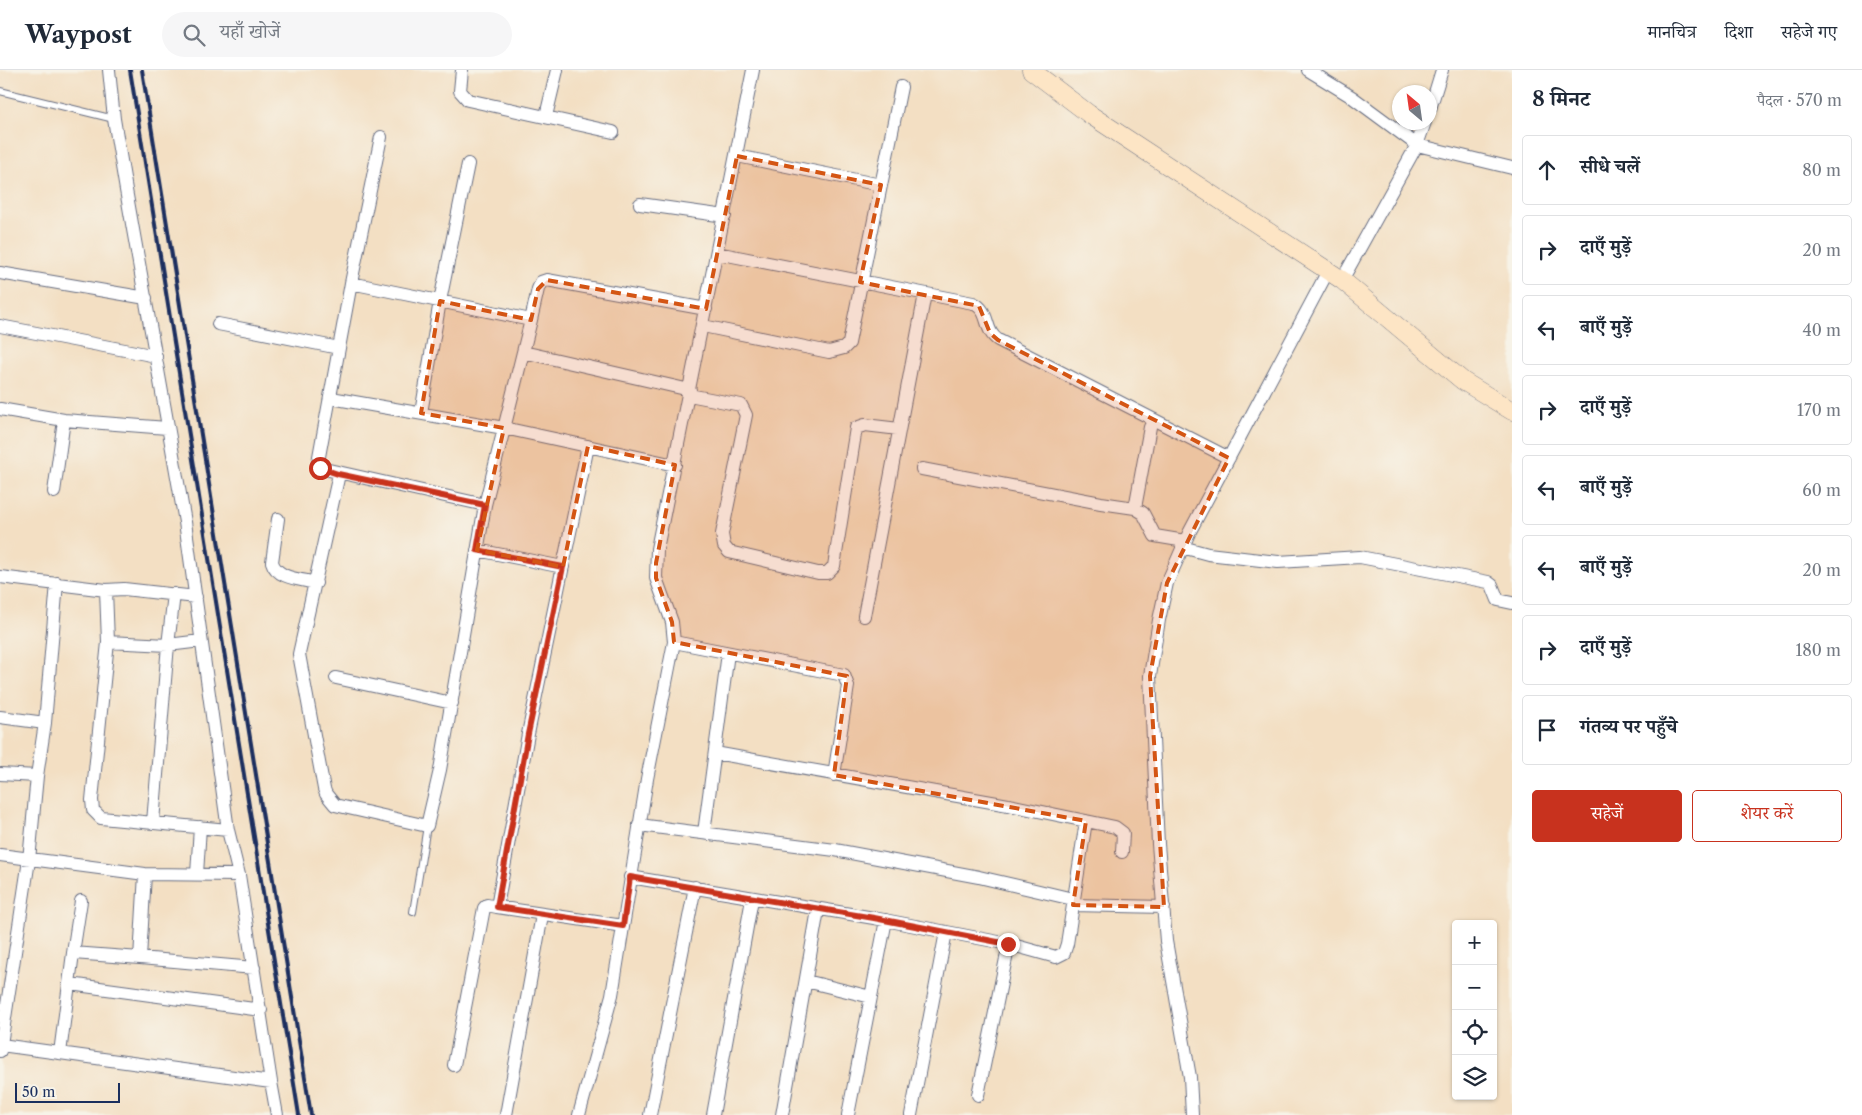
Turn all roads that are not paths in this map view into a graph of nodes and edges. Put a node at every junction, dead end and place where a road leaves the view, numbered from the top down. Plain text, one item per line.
1 (109, 70) edge
2 (462, 70) edge
3 (557, 70) edge
4 (754, 70) edge
5 (1031, 70) edge
6 (1308, 70) edge
7 (1442, 70) edge
8 (901, 86) dead end
9 (1437, 86) edge
10 (0, 91) edge
11 (546, 116) junction
12 (114, 119) junction
13 (1422, 130) edge
14 (613, 132) dead end
15 (381, 137) dead end
16 (1417, 145) junction
17 (736, 156) junction
18 (468, 164) dead end
19 (1512, 168) edge
20 (881, 185) junction
21 (640, 204) dead end
22 (725, 216) junction
23 (717, 253) junction
24 (0, 273) edge
25 (1335, 276) junction
26 (860, 282) junction
27 (350, 283) junction
28 (925, 294) junction
29 (146, 298) junction
30 (440, 301) junction
31 (706, 309) junction
32 (531, 320) junction
33 (218, 324) dead end
34 (0, 326) edge
35 (703, 326) junction
36 (340, 348) junction
37 (523, 352) junction
38 (156, 356) junction
39 (690, 392) junction
40 (331, 398) junction
41 (0, 409) edge
42 (1512, 411) edge
43 (421, 414) junction
44 (64, 420) junction
45 (167, 428) junction
46 (504, 428) junction
47 (1150, 428) dead end
48 (900, 429) junction
49 (588, 446) junction
50 (1229, 458) junction
51 (675, 465) junction
52 (922, 469) dead end
53 (338, 474) junction
54 (54, 492) dead end
55 (485, 505) junction
56 (1135, 508) junction
57 (278, 519) dead end
58 (1184, 544) junction
59 (477, 550) junction
60 (563, 567) junction
61 (0, 577) edge
62 (57, 583) junction
63 (316, 583) junction
64 (106, 590) junction
65 (174, 594) junction
66 (196, 597) junction
67 (1512, 603) edge
68 (864, 616) dead end
69 (201, 641) junction
70 (108, 642) junction
71 (674, 642) junction
72 (168, 645) junction
73 (728, 653) junction
74 (336, 678) dead end
75 (452, 703) junction
76 (0, 717) edge
77 (46, 723) junction
78 (715, 753) junction
79 (0, 774) edge
80 (834, 775) junction
81 (37, 776) junction
82 (1086, 821) junction
83 (153, 822) junction
84 (639, 825) junction
85 (427, 826) junction
86 (200, 827) junction
87 (228, 830) junction
88 (704, 833) junction
89 (1122, 852) dead end
90 (0, 855) edge
91 (29, 860) junction
92 (146, 874) junction
93 (197, 874) junction
94 (238, 874) junction
95 (630, 877) junction
96 (695, 887) junction
97 (752, 899) junction
98 (81, 901) dead end
99 (1073, 902) junction
100 (497, 907) junction
101 (1164, 907) junction
102 (818, 910) junction
103 (413, 912) dead end
104 (542, 915) junction
105 (886, 920) junction
106 (623, 926) junction
107 (946, 932) junction
108 (1008, 944) junction
109 (73, 953) junction
110 (140, 958) junction
111 (254, 968) junction
112 (806, 981) junction
113 (70, 984) junction
114 (871, 997) junction
115 (261, 1010) junction
116 (0, 1048) edge
117 (60, 1053) junction
118 (454, 1065) dead end
119 (272, 1082) junction
120 (978, 1095) dead end
121 (277, 1115) edge
122 (506, 1115) edge
123 (579, 1115) edge
124 (650, 1115) edge
125 (713, 1115) edge
126 (782, 1115) edge
127 (848, 1115) edge
128 (912, 1115) edge
129 (1192, 1115) edge

1 - 12 street
2 - 11 street
3 - 11 street
4 - 17 street
5 - 25 street
6 - 16 street
7 - 9 street
8 - 20 street
10 - 12 lane
11 - 14 street
12 - 29 street
13 - 16 street
15 - 27 street
16 - 19 street
16 - 25 street
17 - 20 street
17 - 22 street
18 - 30 street
20 - 26 street
21 - 22 street
22 - 23 street
23 - 26 street
23 - 31 street
24 - 29 street
25 - 42 street
25 - 50 street
26 - 28 street
26 - 35 street
27 - 30 street
27 - 36 street
28 - 48 street
28 - 50 street
29 - 38 street
30 - 32 street
30 - 43 street
31 - 32 street
31 - 35 street
32 - 37 street
33 - 36 street
34 - 38 street
35 - 39 street
36 - 40 street
37 - 39 street
37 - 46 street
38 - 45 street
39 - 48 street
39 - 51 street
40 - 43 street
40 - 53 street
41 - 44 street
43 - 46 street
44 - 45 street
44 - 54 street
45 - 66 street
46 - 49 street
46 - 55 street
47 - 56 street
48 - 68 street
49 - 51 street
49 - 60 street
50 - 58 street
51 - 71 street
52 - 56 street
53 - 55 street
53 - 63 street
55 - 59 street
56 - 58 street
57 - 63 street
58 - 67 street
58 - 101 street
59 - 60 street
59 - 75 street
60 - 100 street
61 - 62 street
62 - 64 street
62 - 77 street
63 - 85 street
64 - 65 street
64 - 70 street
65 - 66 street
65 - 72 street
66 - 69 street
69 - 72 street
69 - 87 street
70 - 72 street
70 - 83 street
71 - 73 street
71 - 84 street
72 - 83 street
73 - 78 street
73 - 80 street
74 - 75 street
75 - 85 street
76 - 77 street
77 - 81 street
78 - 80 street
78 - 88 street
79 - 81 street
80 - 82 street
81 - 91 street
82 - 89 street
82 - 99 street
83 - 86 street
84 - 88 street
84 - 95 street
85 - 103 lane
86 - 87 street
86 - 93 street
87 - 94 street
88 - 99 street
90 - 91 street
91 - 92 street
91 - 116 street
92 - 93 street
92 - 110 street
93 - 94 street
94 - 111 street
95 - 96 street
95 - 106 street
96 - 97 street
96 - 124 street
97 - 102 street
97 - 125 street
98 - 109 street
99 - 101 street
99 - 108 street
100 - 104 street
100 - 118 street
101 - 129 street
102 - 105 street
102 - 112 street
104 - 106 street
104 - 122 street
105 - 107 street
105 - 114 street
106 - 123 street
107 - 108 street
107 - 128 street
108 - 120 street
109 - 110 street
109 - 113 street
110 - 111 street
111 - 115 street
112 - 114 street
112 - 126 street
113 - 115 street
113 - 117 street
114 - 127 street
115 - 119 street
116 - 117 street
117 - 119 street
119 - 121 street

